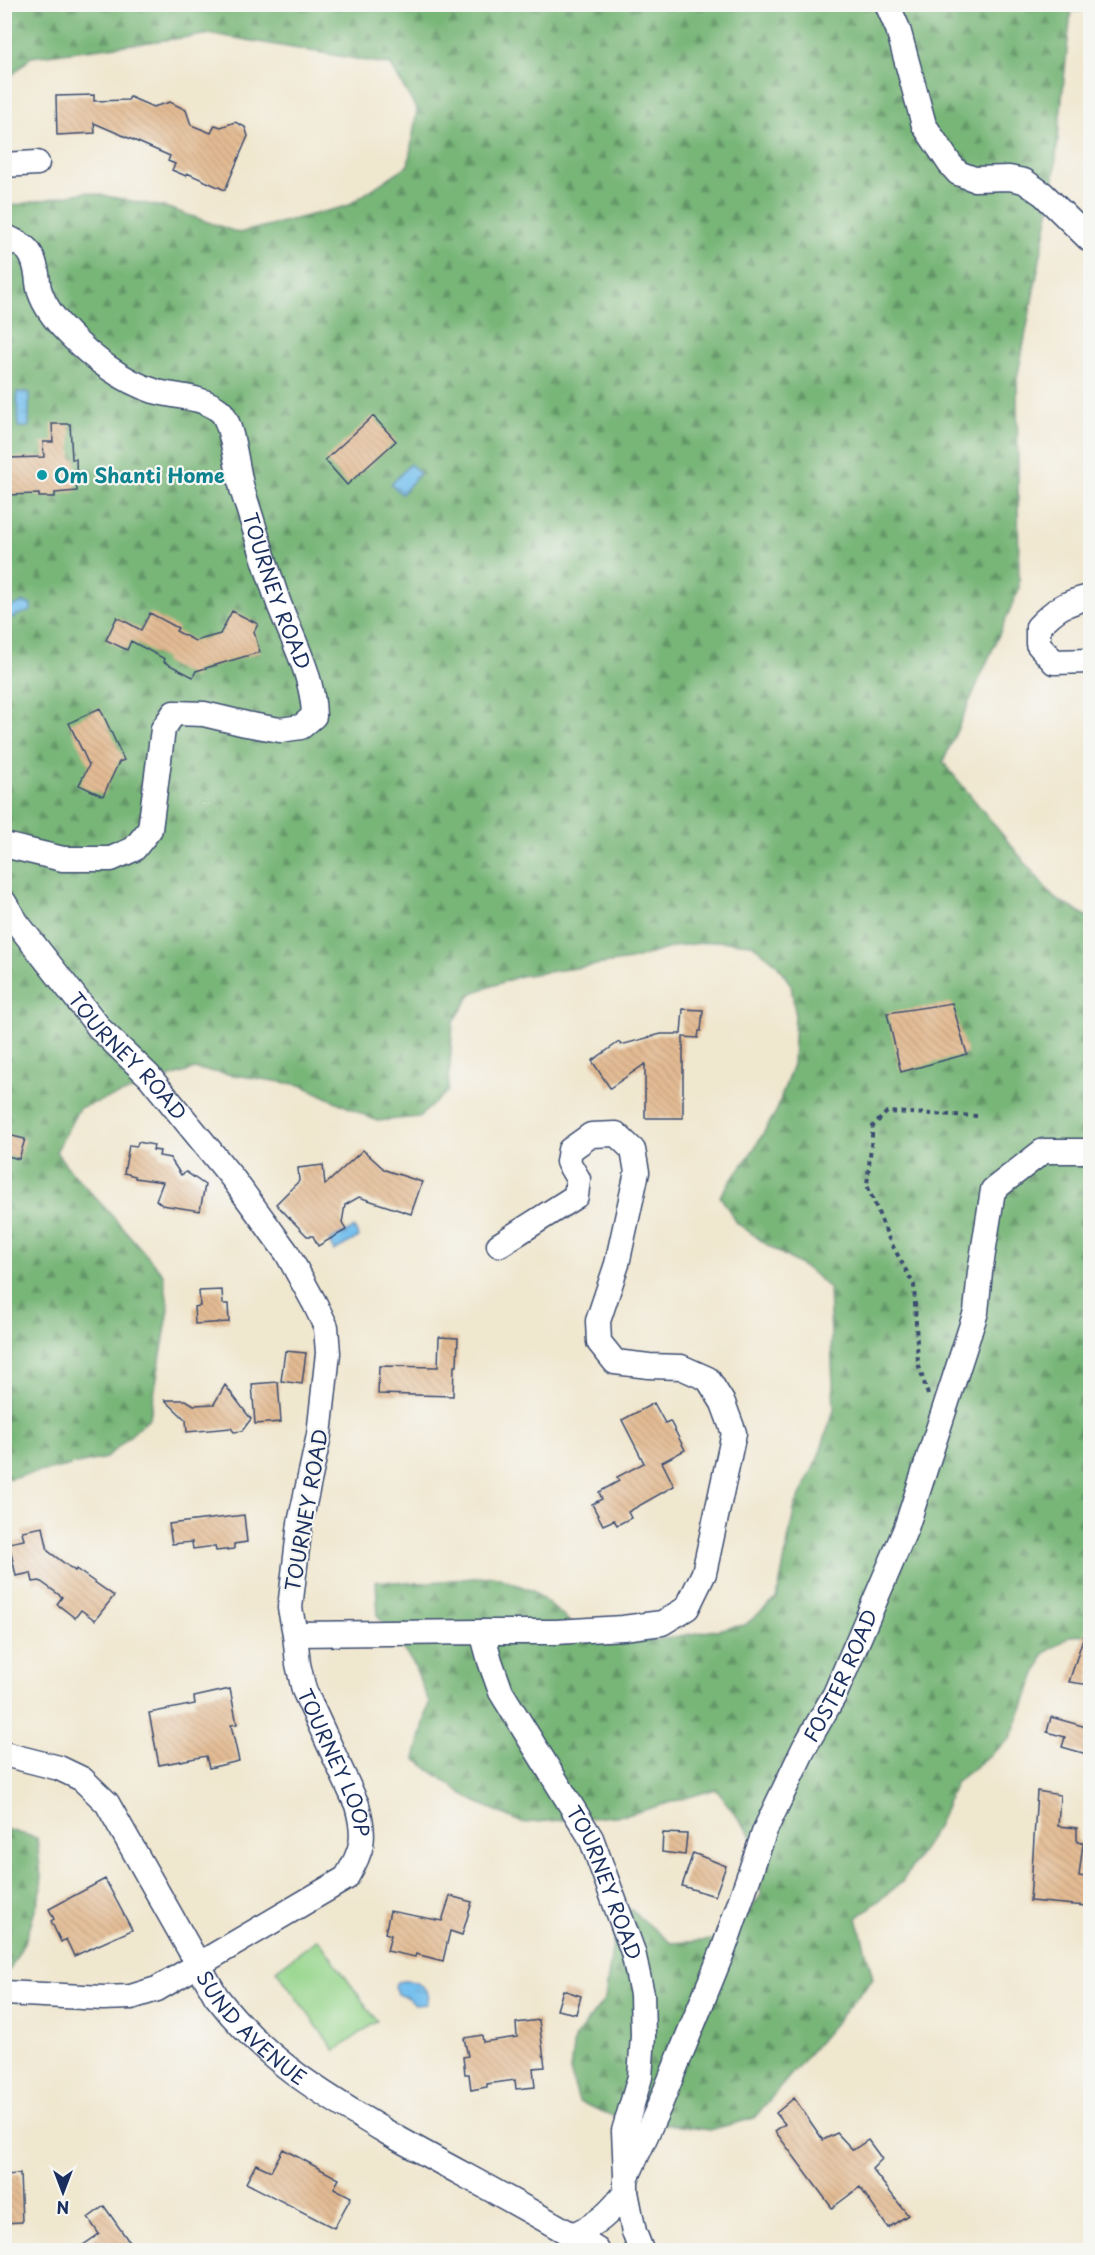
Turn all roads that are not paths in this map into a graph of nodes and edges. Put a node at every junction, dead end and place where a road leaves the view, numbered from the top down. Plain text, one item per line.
1 (887, 4) edge
2 (37, 163) dead end
3 (4, 165) edge
4 (4, 236) edge
5 (1090, 240) edge
6 (1090, 597) edge
7 (1090, 661) edge
8 (4, 845) edge
9 (4, 902) edge
10 (1090, 1150) edge
11 (499, 1245) dead end
12 (482, 1632) junction
13 (295, 1634) junction
14 (4, 1754) edge
15 (198, 1965) junction
16 (4, 1993) edge
17 (626, 2185) junction
18 (572, 2235) junction
19 (597, 2250) edge
20 (641, 2250) edge

1 - 5 street
2 - 3 street
4 - 8 street, TOURNEY ROAD
6 - 7 street
9 - 13 street, TOURNEY ROAD
10 - 17 street, FOSTER ROAD
11 - 12 street
12 - 13 street
12 - 17 street, TOURNEY ROAD
13 - 15 street, TOURNEY LOOP
14 - 15 street, SUND AVENUE
15 - 16 street, TOURNEY LOOP
15 - 18 street, SUND AVENUE
17 - 18 street
17 - 20 street
18 - 19 street, SUND AVENUE

